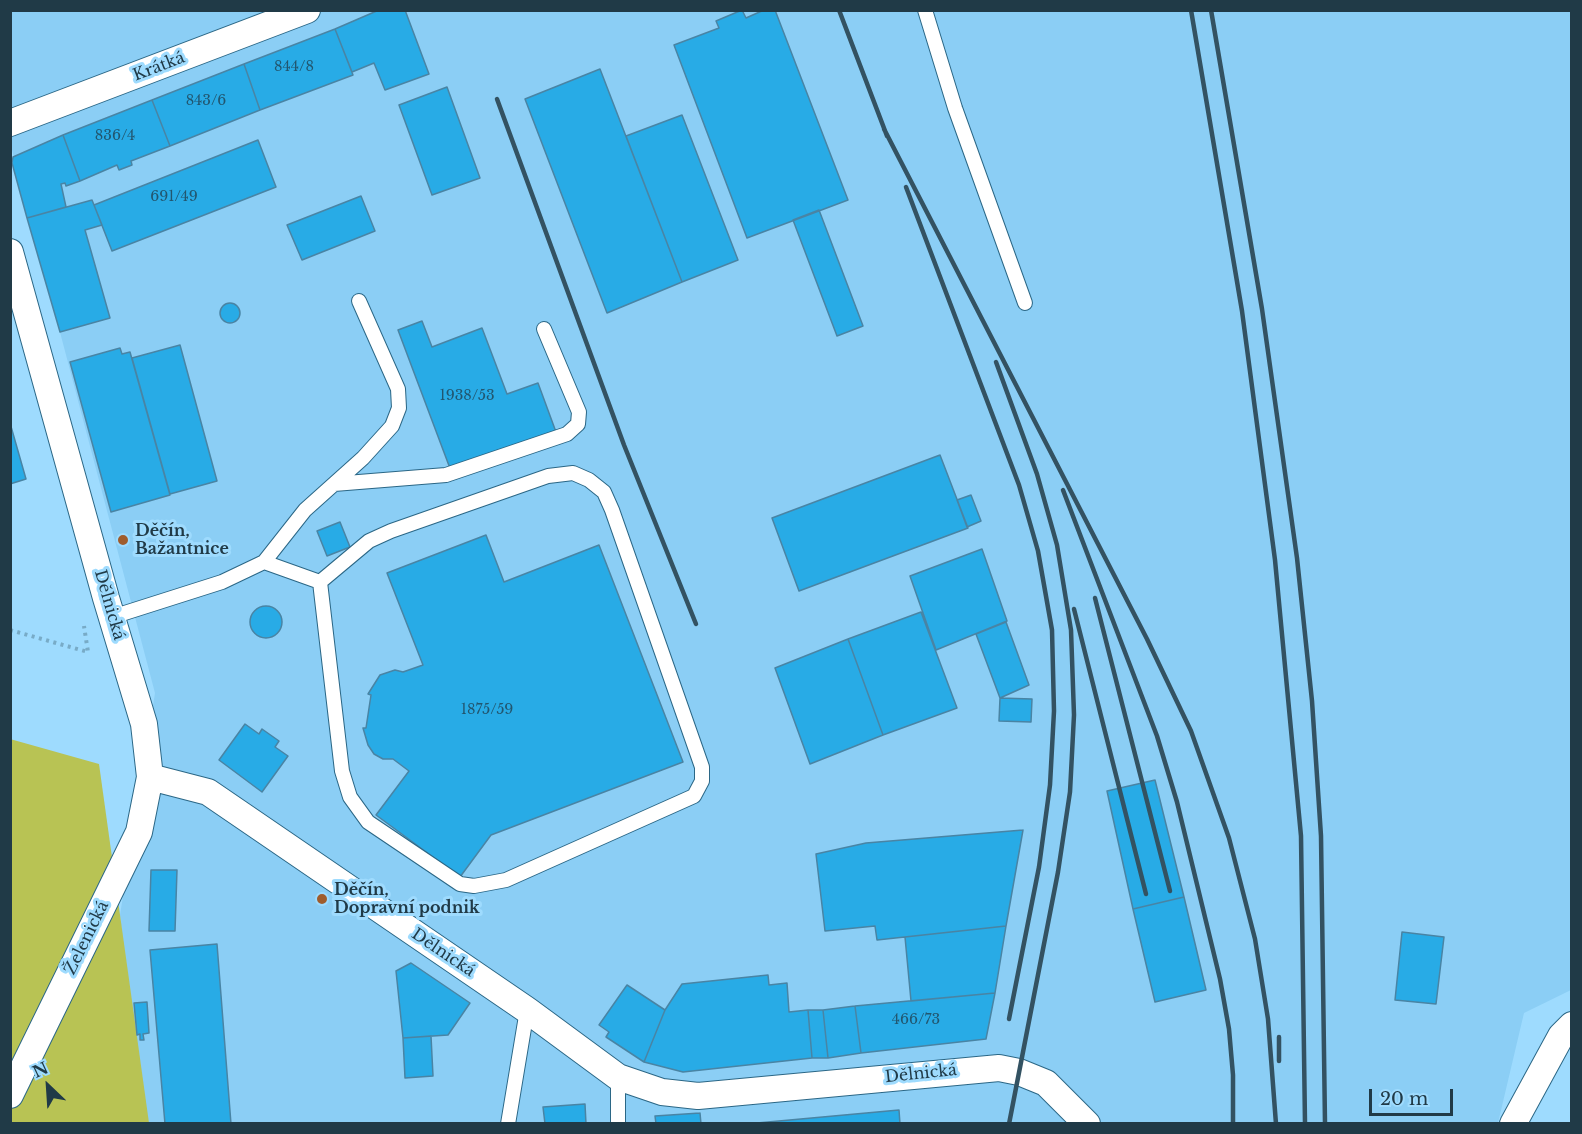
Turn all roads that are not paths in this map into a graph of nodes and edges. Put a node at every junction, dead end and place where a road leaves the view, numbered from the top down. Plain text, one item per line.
1 (307, 10) edge
2 (925, 10) edge
3 (10, 123) edge
4 (10, 252) edge
5 (359, 301) dead end
6 (1025, 303) dead end
7 (543, 329) dead end
8 (334, 484) junction
9 (264, 562) junction
10 (320, 582) junction
11 (112, 616) junction
12 (150, 777) junction
13 (527, 1010) junction
14 (1572, 1025) edge
15 (618, 1077) junction
16 (10, 1095) edge
17 (508, 1124) edge
18 (618, 1124) edge
19 (1087, 1124) edge
20 (1513, 1124) edge

1 - 3 street, Krátká
2 - 6 lane
4 - 11 street, Dělnická
5 - 8 lane
7 - 8 lane
8 - 9 lane
9 - 10 lane
9 - 11 lane
10 - 10 lane
11 - 12 street, Dělnická
12 - 13 street, Dělnická
12 - 16 street, Želenická
13 - 15 street, Dělnická
13 - 17 lane
14 - 20 street
15 - 18 lane
15 - 19 street, Dělnická

